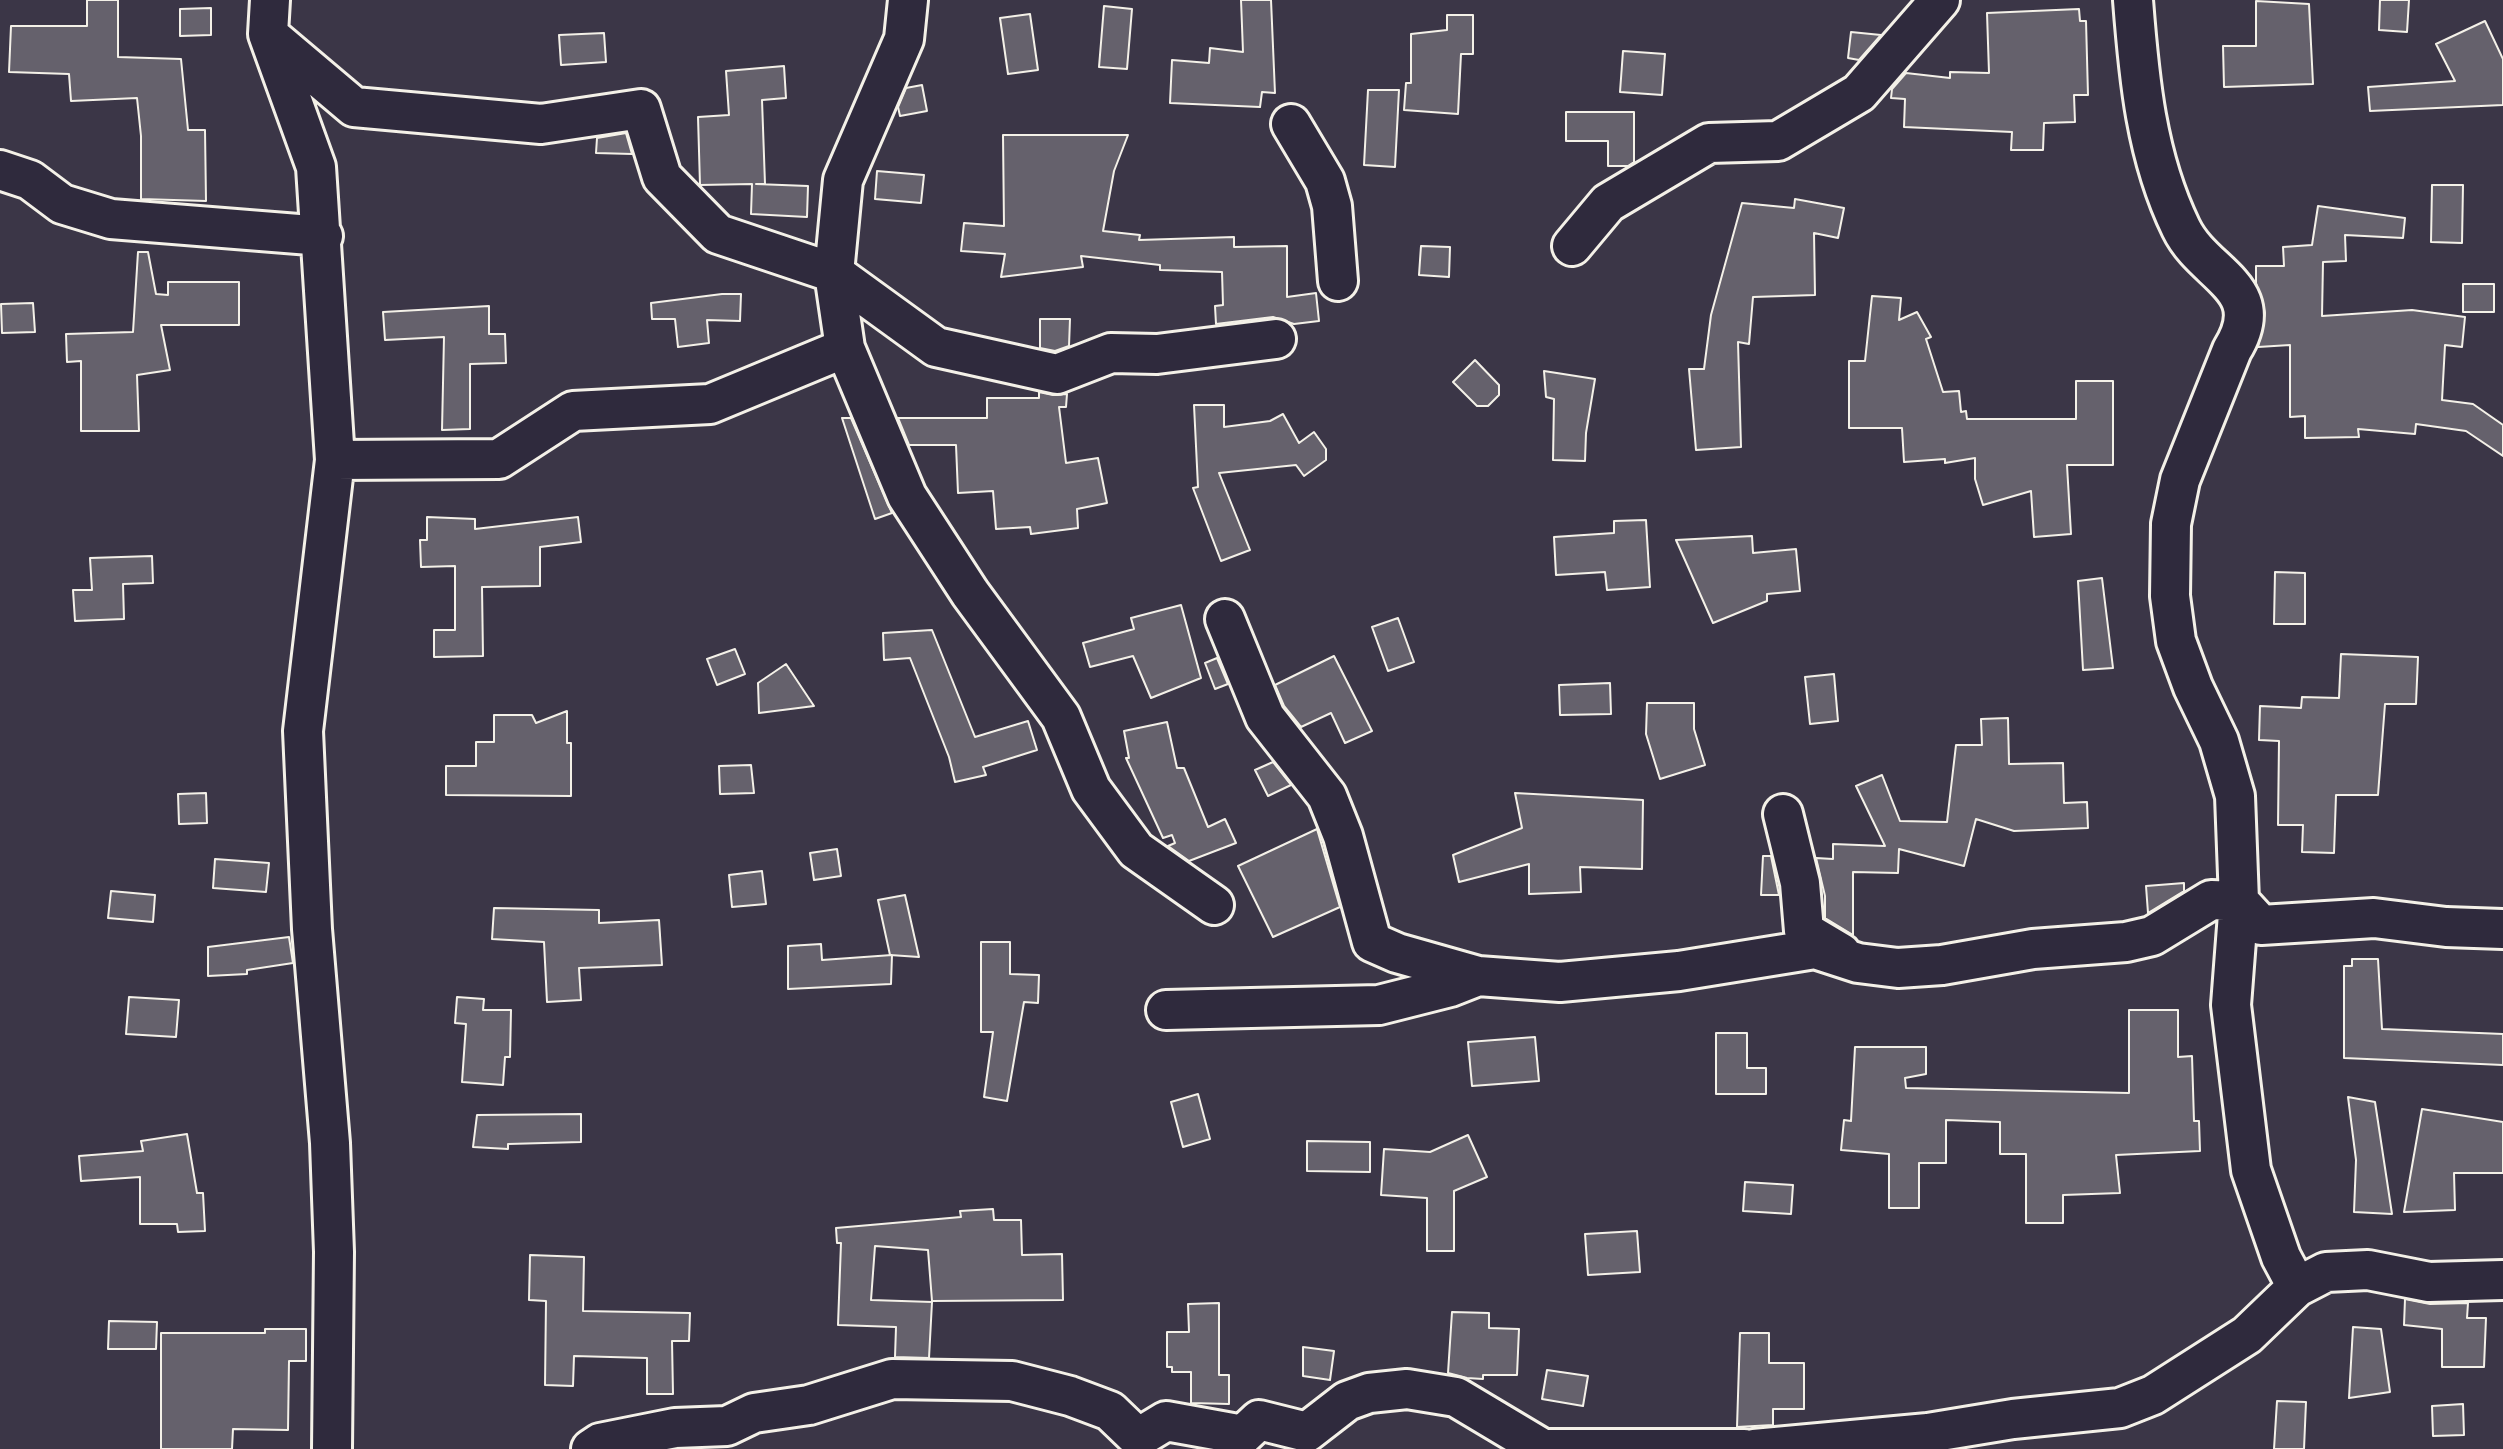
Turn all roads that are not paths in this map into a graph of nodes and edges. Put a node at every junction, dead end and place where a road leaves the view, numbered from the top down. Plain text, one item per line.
1 (908, 0) edge
2 (1940, 0) edge
3 (2133, 0) edge
4 (269, 17) edge
5 (1291, 124) dead end
6 (0, 170) edge
7 (323, 236) junction
8 (1572, 246) dead end
9 (834, 273) junction
10 (1338, 281) dead end
11 (1276, 339) dead end
12 (845, 348) junction
13 (335, 460) junction
14 (1225, 619) dead end
15 (1783, 814) dead end
16 (2239, 901) junction
17 (1214, 905) dead end
18 (2503, 929) edge
19 (1858, 963) junction
20 (1478, 976) junction
21 (1166, 1010) dead end
22 (2503, 1280) edge
23 (2297, 1287) junction
24 (1259, 1434) edge
25 (1871, 1443) edge
26 (332, 1449) edge
27 (591, 1449) edge
28 (1744, 1449) edge
29 (1754, 1449) edge

1 - 9 street
2 - 8 street
3 - 16 street
4 - 7 street
4 - 9 street
5 - 10 street
6 - 7 street
7 - 13 street
9 - 11 street
9 - 12 street
12 - 13 street
12 - 17 street
13 - 26 street
14 - 20 street
15 - 19 street
16 - 18 street
16 - 19 street
16 - 23 street
19 - 20 street
20 - 21 street
22 - 23 street
23 - 25 street
24 - 27 street
24 - 28 street
25 - 29 street

